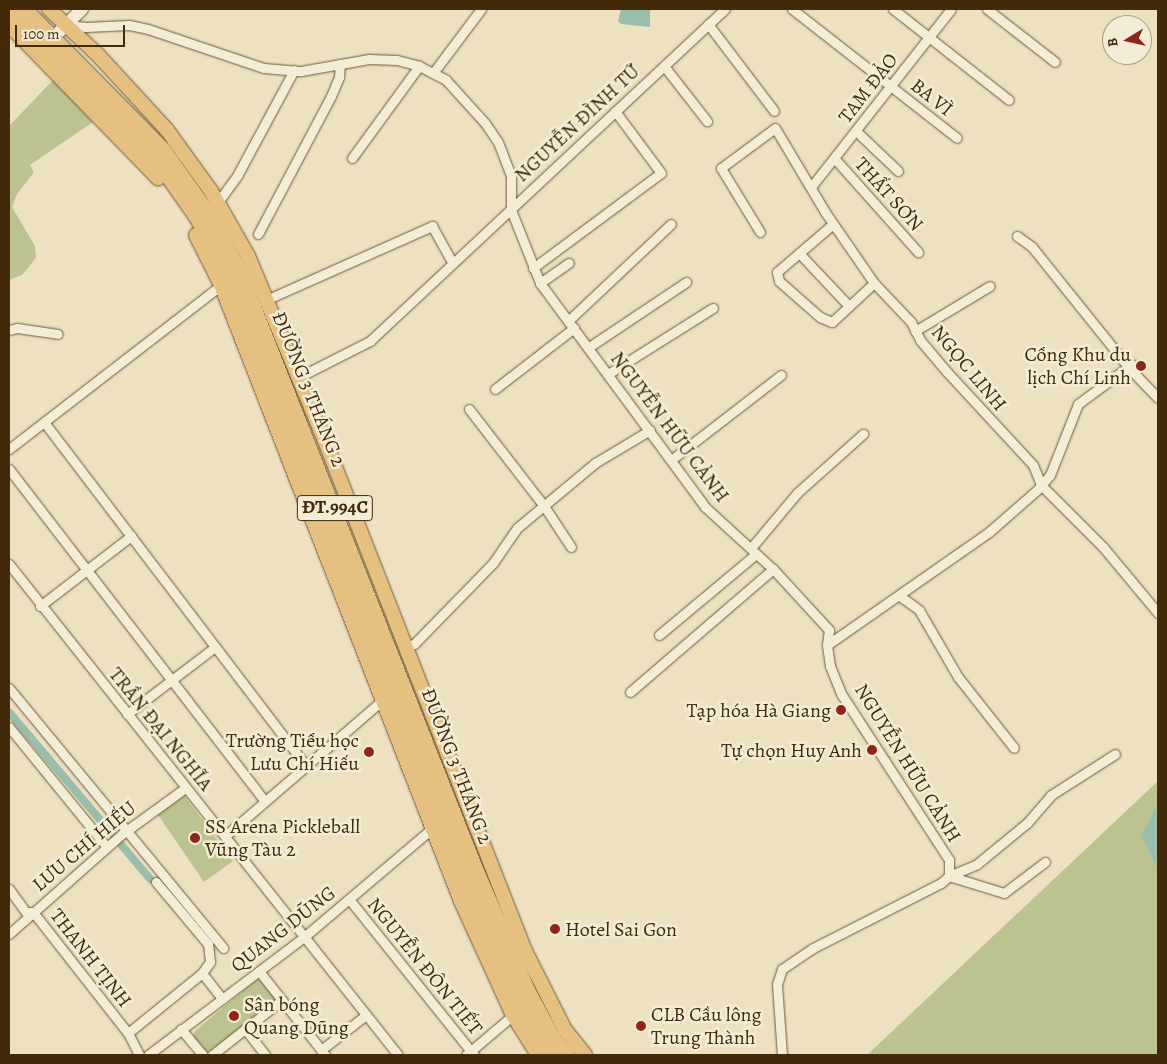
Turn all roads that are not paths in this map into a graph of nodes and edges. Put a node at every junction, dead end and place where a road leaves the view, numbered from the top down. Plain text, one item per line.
1 (25, 9) edge
2 (49, 9) edge
3 (82, 9) edge
4 (481, 9) edge
5 (726, 9) edge
6 (792, 9) edge
7 (893, 9) edge
8 (951, 9) edge
9 (987, 9) edge
10 (9, 10) edge
11 (65, 24) junction
12 (708, 24) junction
13 (9, 25) edge
14 (929, 38) junction
15 (46, 46) junction
16 (1056, 62) dead end
17 (340, 64) junction
18 (419, 66) junction
19 (664, 66) junction
20 (294, 70) junction
21 (433, 73) junction
22 (892, 88) junction
23 (1009, 100) dead end
24 (615, 111) junction
25 (774, 111) dead end
26 (707, 121) dead end
27 (856, 131) junction
28 (957, 138) dead end
29 (352, 158) dead end
30 (835, 159) junction
31 (898, 171) dead end
32 (811, 187) junction
33 (218, 202) junction
34 (511, 210) junction
35 (671, 224) dead end
36 (833, 224) junction
37 (760, 232) dead end
38 (258, 234) dead end
39 (1017, 236) dead end
40 (918, 252) dead end
41 (799, 253) junction
42 (452, 262) junction
43 (569, 263) dead end
44 (533, 268) junction
45 (686, 282) dead end
46 (540, 283) junction
47 (874, 283) junction
48 (221, 285) junction
49 (990, 286) dead end
50 (268, 299) junction
51 (849, 306) junction
52 (713, 308) dead end
53 (571, 324) junction
54 (9, 330) edge
55 (915, 330) junction
56 (58, 334) dead end
57 (589, 347) junction
58 (1131, 366) junction
59 (608, 374) junction
60 (781, 374) dead end
61 (299, 377) junction
62 (495, 389) dead end
63 (1158, 398) edge
64 (469, 409) dead end
65 (44, 422) junction
66 (650, 430) junction
67 (863, 434) dead end
68 (9, 449) edge
69 (671, 460) junction
70 (9, 469) edge
71 (1041, 485) junction
72 (544, 506) junction
73 (131, 536) junction
74 (571, 547) dead end
75 (754, 551) junction
76 (9, 564) edge
77 (773, 569) junction
78 (86, 570) junction
79 (900, 596) junction
80 (40, 606) junction
81 (1158, 613) edge
82 (659, 635) dead end
83 (827, 644) junction
84 (215, 647) junction
85 (404, 648) junction
86 (373, 656) junction
87 (408, 676) junction
88 (171, 680) junction
89 (9, 688) edge
90 (630, 692) dead end
91 (389, 695) junction
92 (126, 714) junction
93 (9, 727) edge
94 (1014, 748) dead end
95 (1115, 754) dead end
96 (306, 766) junction
97 (185, 788) junction
98 (265, 801) junction
99 (439, 824) junction
100 (124, 832) junction
101 (225, 836) junction
102 (109, 846) junction
103 (1045, 862) dead end
104 (949, 876) junction
105 (156, 882) dead end
106 (9, 889) edge
107 (349, 899) junction
108 (33, 912) junction
109 (9, 934) edge
110 (304, 937) junction
111 (223, 948) dead end
112 (259, 971) junction
113 (202, 973) junction
114 (222, 999) junction
115 (282, 1000) junction
116 (366, 1015) junction
117 (513, 1015) junction
118 (181, 1029) junction
119 (245, 1029) junction
120 (128, 1033) junction
121 (323, 1053) edge
122 (470, 1054) edge
123 (576, 1054) edge
124 (139, 1055) edge
125 (148, 1055) edge
126 (203, 1055) edge
127 (212, 1055) edge
128 (266, 1055) edge
129 (398, 1055) edge
130 (538, 1055) edge
131 (552, 1055) edge
132 (782, 1055) edge

1 - 15 main road, ĐƯỜNG 3 THÁNG 2 / ĐT.994C
2 - 11 main road, ĐƯỜNG 3 THÁNG 2 / ĐT.994C
3 - 11 street
4 - 21 street
5 - 12 street, NGUYỄN ĐÌNH TỨ
6 - 22 street, BA VÌ
7 - 14 street
8 - 14 street, TAM ĐẢO
9 - 16 street
10 - 15 main road, ĐƯỜNG 3 THÁNG 2 / ĐT.994C
11 - 15 street
11 - 20 street, NGUYỄN HỮU CẢNH
11 - 33 main road, ĐƯỜNG 3 THÁNG 2 / ĐT.994C
12 - 19 street, NGUYỄN ĐÌNH TỨ
12 - 25 street
13 - 15 main road, ĐƯỜNG 3 THÁNG 2 / ĐT.994C
14 - 22 street, TAM ĐẢO
14 - 23 street
15 - 48 main road, ĐƯỜNG 3 THÁNG 2 / ĐT.994C
15 - 86 main road, ĐƯỜNG 3 THÁNG 2 / ĐT.994C
15 - 87 main road, ĐƯỜNG 3 THÁNG 2 / ĐT.994C
17 - 18 street, NGUYỄN HỮU CẢNH
17 - 20 street, NGUYỄN HỮU CẢNH
17 - 38 street
18 - 21 street, NGUYỄN HỮU CẢNH
18 - 29 street
19 - 24 street, NGUYỄN ĐÌNH TỨ
19 - 26 street
20 - 33 street
21 - 34 street, NGUYỄN HỮU CẢNH
22 - 27 street, TAM ĐẢO
22 - 28 street, BA VÌ
24 - 34 street, NGUYỄN ĐÌNH TỨ
24 - 44 street
27 - 30 street, TAM ĐẢO
27 - 31 street
30 - 32 street, TAM ĐẢO
30 - 40 street, THẤT SƠN
32 - 36 street, NGỌC LINH
32 - 37 street, NGỌC LINH
33 - 50 main road, ĐƯỜNG 3 THÁNG 2 / ĐT.994C
34 - 42 street, NGUYỄN ĐÌNH TỨ
34 - 44 street, NGUYỄN HỮU CẢNH
35 - 53 street
36 - 41 street
36 - 47 street, NGỌC LINH
39 - 58 street
41 - 51 street
41 - 51 street
42 - 50 street
42 - 61 street, NGUYỄN ĐÌNH TỨ
43 - 46 street
44 - 46 street, NGUYỄN HỮU CẢNH
45 - 57 street
46 - 53 street, NGUYỄN HỮU CẢNH
47 - 51 street
47 - 55 street, NGỌC LINH
48 - 65 street
48 - 86 main road, ĐƯỜNG 3 THÁNG 2 / ĐT.994C
49 - 55 street
50 - 61 main road, ĐƯỜNG 3 THÁNG 2 / ĐT.994C
52 - 59 street
53 - 57 street, NGUYỄN HỮU CẢNH
53 - 62 street
54 - 56 street
55 - 71 street, NGỌC LINH
57 - 59 street, NGUYỄN HỮU CẢNH
58 - 63 street
58 - 71 street
59 - 66 street, NGUYỄN HỮU CẢNH
60 - 69 street
61 - 85 main road, ĐƯỜNG 3 THÁNG 2 / ĐT.994C
64 - 72 street
65 - 68 street
65 - 73 street
66 - 69 street, NGUYỄN HỮU CẢNH
66 - 72 street
67 - 75 street
69 - 75 street, NGUYỄN HỮU CẢNH
70 - 78 street
71 - 79 street
71 - 81 street, NGỌC LINH
72 - 74 street
72 - 85 street
73 - 78 street
73 - 84 street
75 - 77 street, NGUYỄN HỮU CẢNH
75 - 82 street
76 - 80 street, TRẦN ĐẠI NGHĨA
77 - 83 street, NGUYỄN HỮU CẢNH
77 - 90 street
78 - 80 street
78 - 88 street
79 - 83 street
79 - 94 street
80 - 92 street, TRẦN ĐẠI NGHĨA
83 - 104 street, NGUYỄN HỮU CẢNH
84 - 88 street
84 - 96 street
85 - 87 main road, ĐƯỜNG 3 THÁNG 2 / ĐT.994C
86 - 91 main road, ĐƯỜNG 3 THÁNG 2 / ĐT.994C
87 - 123 main road, ĐƯỜNG 3 THÁNG 2 / ĐT.994C
88 - 92 street
88 - 98 street
89 - 100 street
91 - 96 street
91 - 99 main road, ĐƯỜNG 3 THÁNG 2 / ĐT.994C
92 - 97 street, TRẦN ĐẠI NGHĨA
93 - 102 street
95 - 104 street
96 - 98 street
97 - 100 street, LƯU CHÍ HIẾU
97 - 101 street, TRẦN ĐẠI NGHĨA
98 - 101 street
99 - 107 street, QUANG DŨNG
99 - 117 main road, ĐƯỜNG 3 THÁNG 2 / ĐT.994C
99 - 131 main road, ĐƯỜNG 3 THÁNG 2 / ĐT.994C
100 - 102 street, LƯU CHÍ HIẾU
100 - 111 street
101 - 110 street, TRẦN ĐẠI NGHĨA
102 - 108 street, LƯU CHÍ HIẾU
103 - 104 street
104 - 132 street, NGUYỄN HỮU CẢNH
105 - 113 street
106 - 108 street, THANH TỊNH
107 - 110 street, QUANG DŨNG
107 - 122 street, NGUYỄN ĐÔN TIẾT
108 - 109 street, LƯU CHÍ HIẾU
108 - 120 street, THANH TỊNH
110 - 112 street, QUANG DŨNG
110 - 116 street, TRẦN ĐẠI NGHĨA
112 - 114 street, QUANG DŨNG
112 - 115 street
113 - 114 street
113 - 120 street
114 - 118 street, QUANG DŨNG
115 - 119 street
115 - 121 street
116 - 121 street
116 - 129 street, TRẦN ĐẠI NGHĨA
117 - 122 street
117 - 130 main road, ĐƯỜNG 3 THÁNG 2 / ĐT.994C
118 - 125 street, QUANG DŨNG
118 - 126 street
119 - 127 street
119 - 128 street
120 - 124 street, THANH TỊNH

